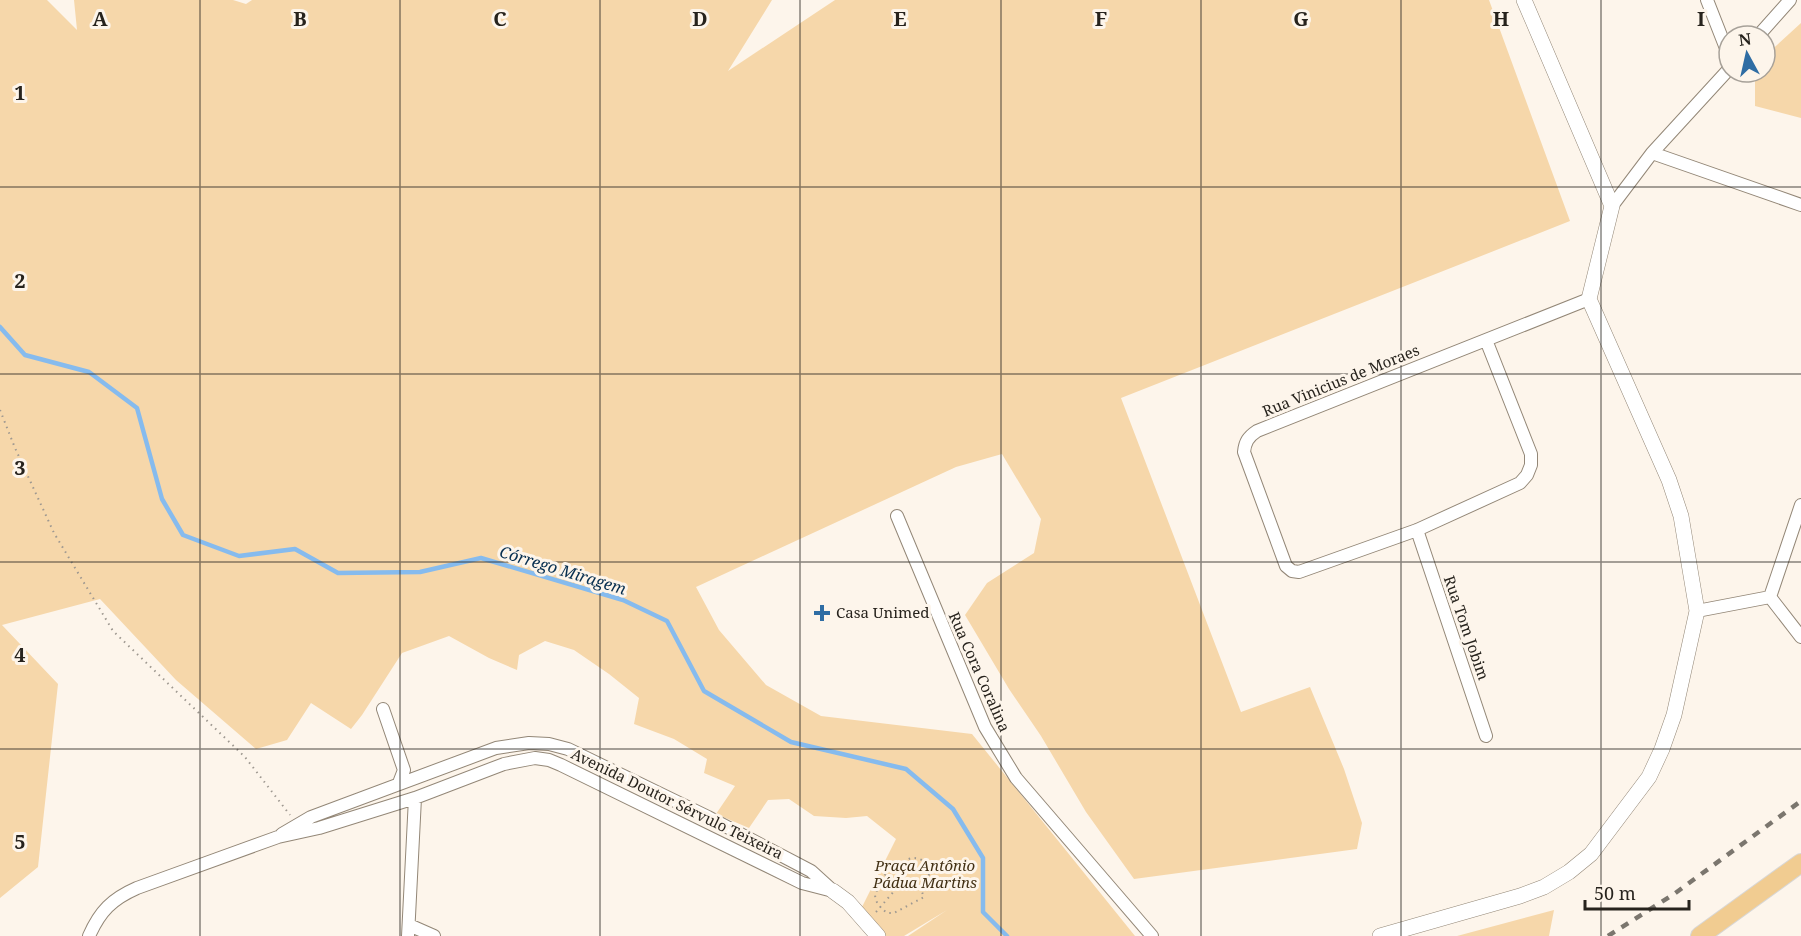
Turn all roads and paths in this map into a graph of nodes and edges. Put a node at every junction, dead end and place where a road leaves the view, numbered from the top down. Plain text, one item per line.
1 (1524, 0) edge
2 (1707, 0) edge
3 (1790, 0) edge
4 (1769, 24) edge
5 (1717, 25) edge
6 (1717, 82) edge
7 (1652, 153) junction
8 (1801, 205) edge
9 (1612, 206) junction
10 (1589, 299) junction
11 (1486, 340) junction
12 (0, 411) edge
13 (1801, 505) edge
14 (897, 516) dead end
15 (1417, 530) junction
16 (1770, 597) junction
17 (1697, 611) junction
18 (1801, 636) edge
19 (383, 709) dead end
20 (1486, 736) dead end
21 (535, 743) junction
22 (535, 758) junction
23 (404, 770) junction
24 (416, 777) junction
25 (399, 783) junction
26 (415, 798) junction
27 (296, 824) junction
28 (278, 837) junction
29 (1801, 863) edge
30 (902, 864) junction
31 (902, 882) junction
32 (920, 887) junction
33 (833, 891) junction
34 (880, 907) junction
35 (867, 922) junction
36 (408, 930) edge
37 (89, 936) edge
38 (434, 936) edge
39 (878, 936) edge
40 (1152, 936) edge
41 (1380, 936) edge
42 (1700, 936) edge

1 - 9 street
2 - 5 street
3 - 4 street
6 - 7 street
7 - 8 street
7 - 9 street
9 - 10 street
10 - 11 street, Rua Vinicius de Moraes
10 - 17 street
11 - 15 street, Rua Vinicius de Moraes
11 - 15 street, Rua Vinicius de Moraes
12 - 27 path
13 - 16 street
14 - 40 street, Rua Cora Coralina
15 - 20 street, Rua Tom Jobim
16 - 17 street
16 - 18 street
17 - 41 street
19 - 23 street
21 - 22 street
21 - 24 street, Avenida Doutor Sérvulo Teixeira
21 - 33 street, Avenida Doutor Sérvulo Teixeira
22 - 26 street, Avenida Doutor Sérvulo Teixeira
22 - 33 street, Avenida Doutor Sérvulo Teixeira
23 - 24 street
23 - 25 street
24 - 25 street, Avenida Doutor Sérvulo Teixeira
25 - 27 street, Avenida Doutor Sérvulo Teixeira
26 - 28 street, Avenida Doutor Sérvulo Teixeira
26 - 36 street
27 - 28 street, Avenida Doutor Sérvulo Teixeira
28 - 37 street, Avenida Doutor Sérvulo Teixeira
29 - 42 main road
30 - 31 path
30 - 32 path
30 - 34 path
31 - 32 path
31 - 34 path
32 - 34 path
33 - 35 street, Avenida Doutor Sérvulo Teixeira
34 - 35 path
35 - 39 street, Avenida Doutor Sérvulo Teixeira
36 - 38 street

